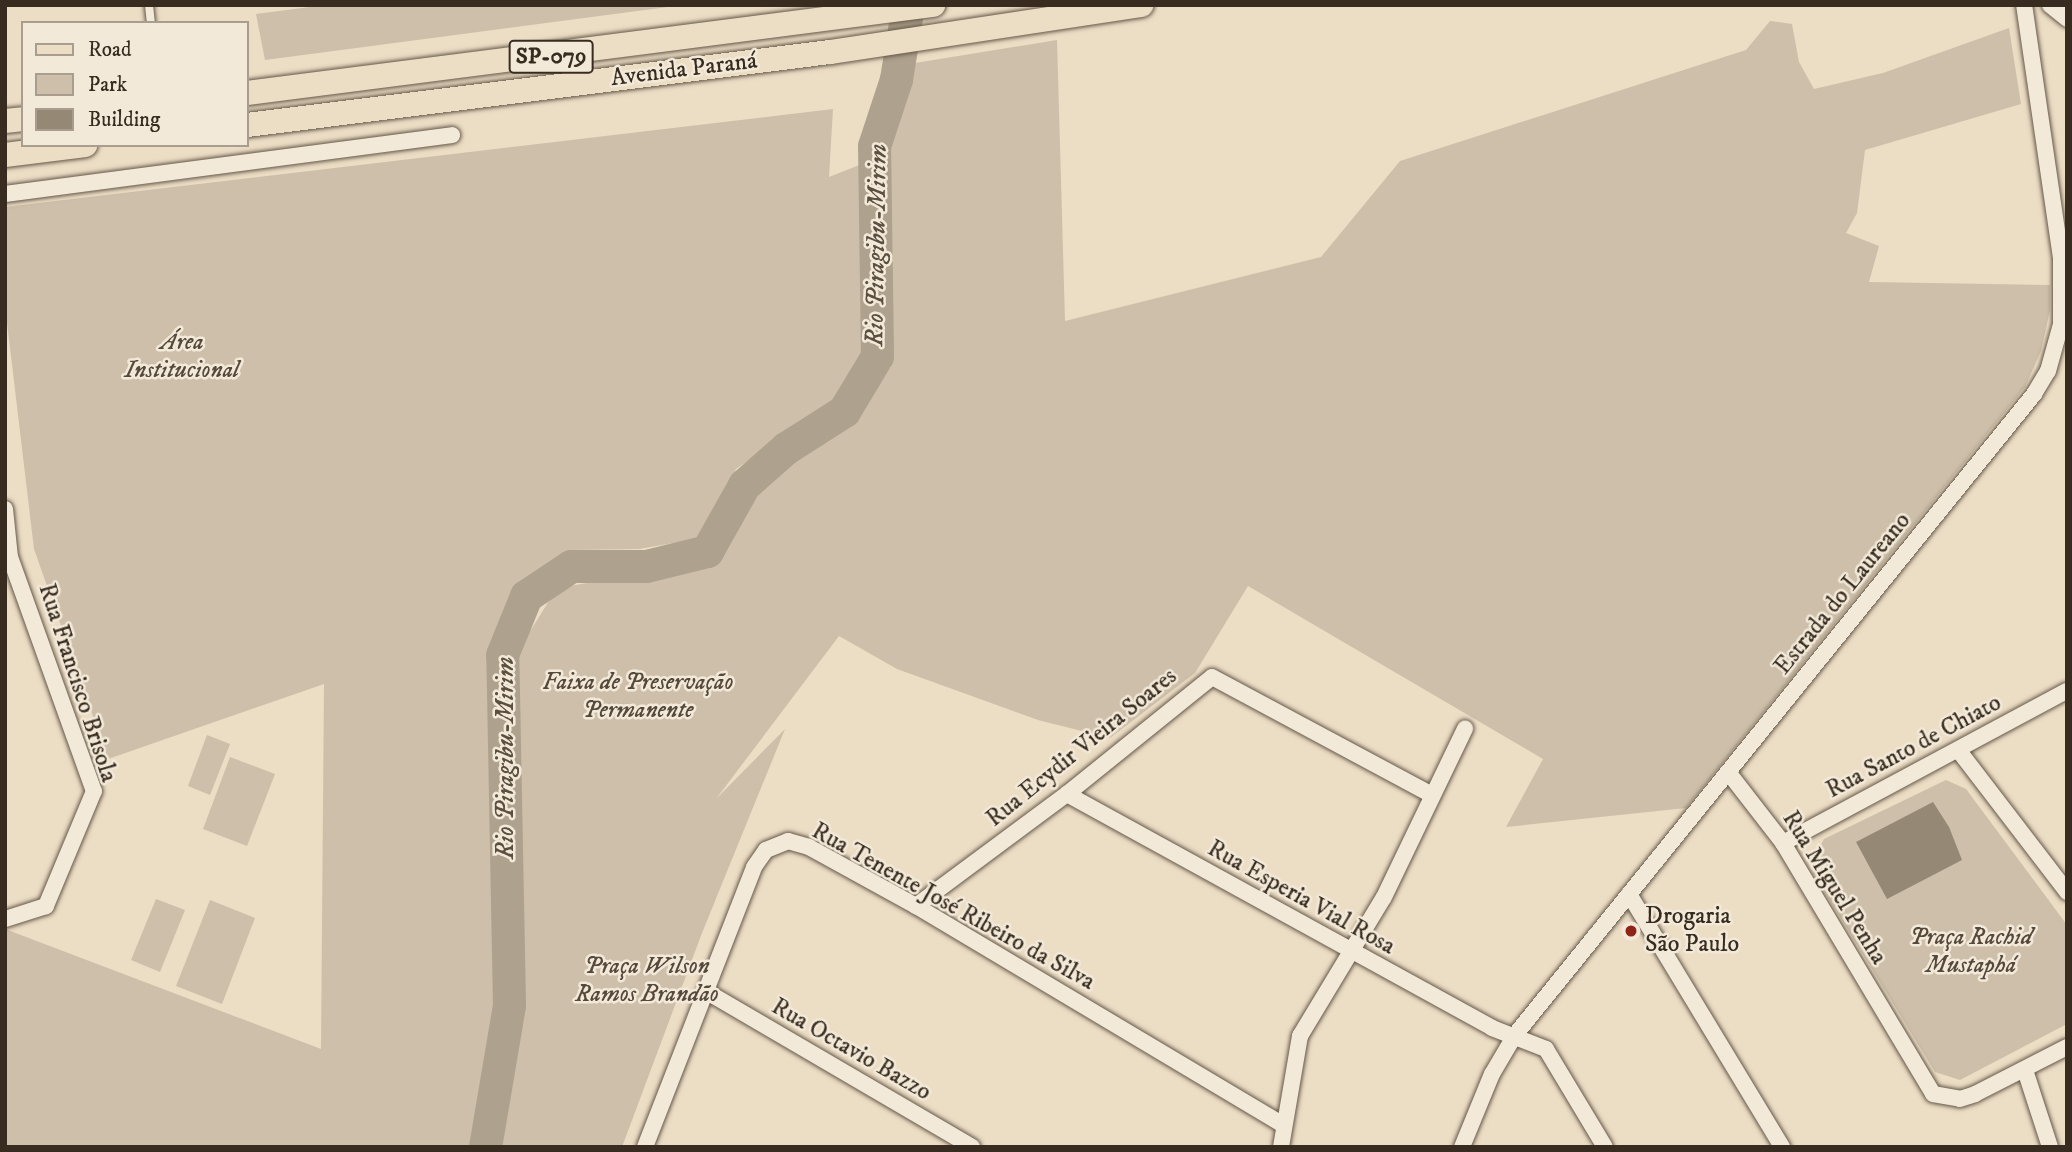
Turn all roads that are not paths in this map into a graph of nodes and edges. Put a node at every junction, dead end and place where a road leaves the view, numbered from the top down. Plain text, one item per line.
1 (933, 5) edge
2 (1141, 5) edge
3 (2024, 5) edge
4 (2050, 5) edge
5 (2067, 19) edge
6 (248, 93) edge
7 (248, 125) edge
8 (452, 135) dead end
9 (69, 147) edge
10 (5, 155) edge
11 (5, 194) edge
12 (5, 509) edge
13 (8, 557) edge
14 (2067, 691) edge
15 (1465, 729) dead end
16 (1959, 751) junction
17 (1728, 772) junction
18 (1067, 794) junction
19 (1432, 794) junction
20 (1783, 844) junction
21 (2062, 873) edge
22 (2067, 892) edge
23 (1629, 894) junction
24 (916, 905) junction
25 (6, 919) edge
26 (1352, 952) junction
27 (706, 992) junction
28 (1515, 1035) junction
29 (2067, 1047) edge
30 (2025, 1070) junction
31 (1284, 1125) junction
32 (645, 1147) edge
33 (972, 1147) edge
34 (1281, 1147) edge
35 (1462, 1147) edge
36 (1605, 1147) edge
37 (1782, 1147) edge
38 (2050, 1147) edge

1 - 6 main road, Avenida Paraná / SP-079
2 - 7 main road, Avenida Paraná / SP-079
3 - 17 street, Estrada do Laureano
4 - 5 street
8 - 11 street
9 - 10 main road
12 - 13 street, Rua Francisco Brisola
13 - 25 street, Rua Francisco Brisola
14 - 16 street, Rua Santo de Chiato
15 - 19 street
16 - 20 street, Rua Santo de Chiato
16 - 21 street
17 - 20 street, Rua Miguel Penha
17 - 23 street, Estrada do Laureano
18 - 19 street, Rua Ecydir Vieira Soares
18 - 24 street, Rua Ecydir Vieira Soares
18 - 26 street, Rua Esperia Vial Rosa
19 - 26 street
20 - 30 street, Rua Miguel Penha
21 - 22 street
23 - 28 street, Estrada do Laureano
23 - 37 street
24 - 27 street, Rua Tenente José Ribeiro da Silva
24 - 31 street, Rua Tenente José Ribeiro da Silva
26 - 28 street, Rua Esperia Vial Rosa
26 - 31 street
27 - 32 street, Rua Tenente José Ribeiro da Silva
27 - 33 street, Rua Octavio Bazzo
28 - 35 street, Estrada do Laureano
28 - 36 street, Rua Esperia Vial Rosa
29 - 30 street
30 - 38 street
31 - 34 street

